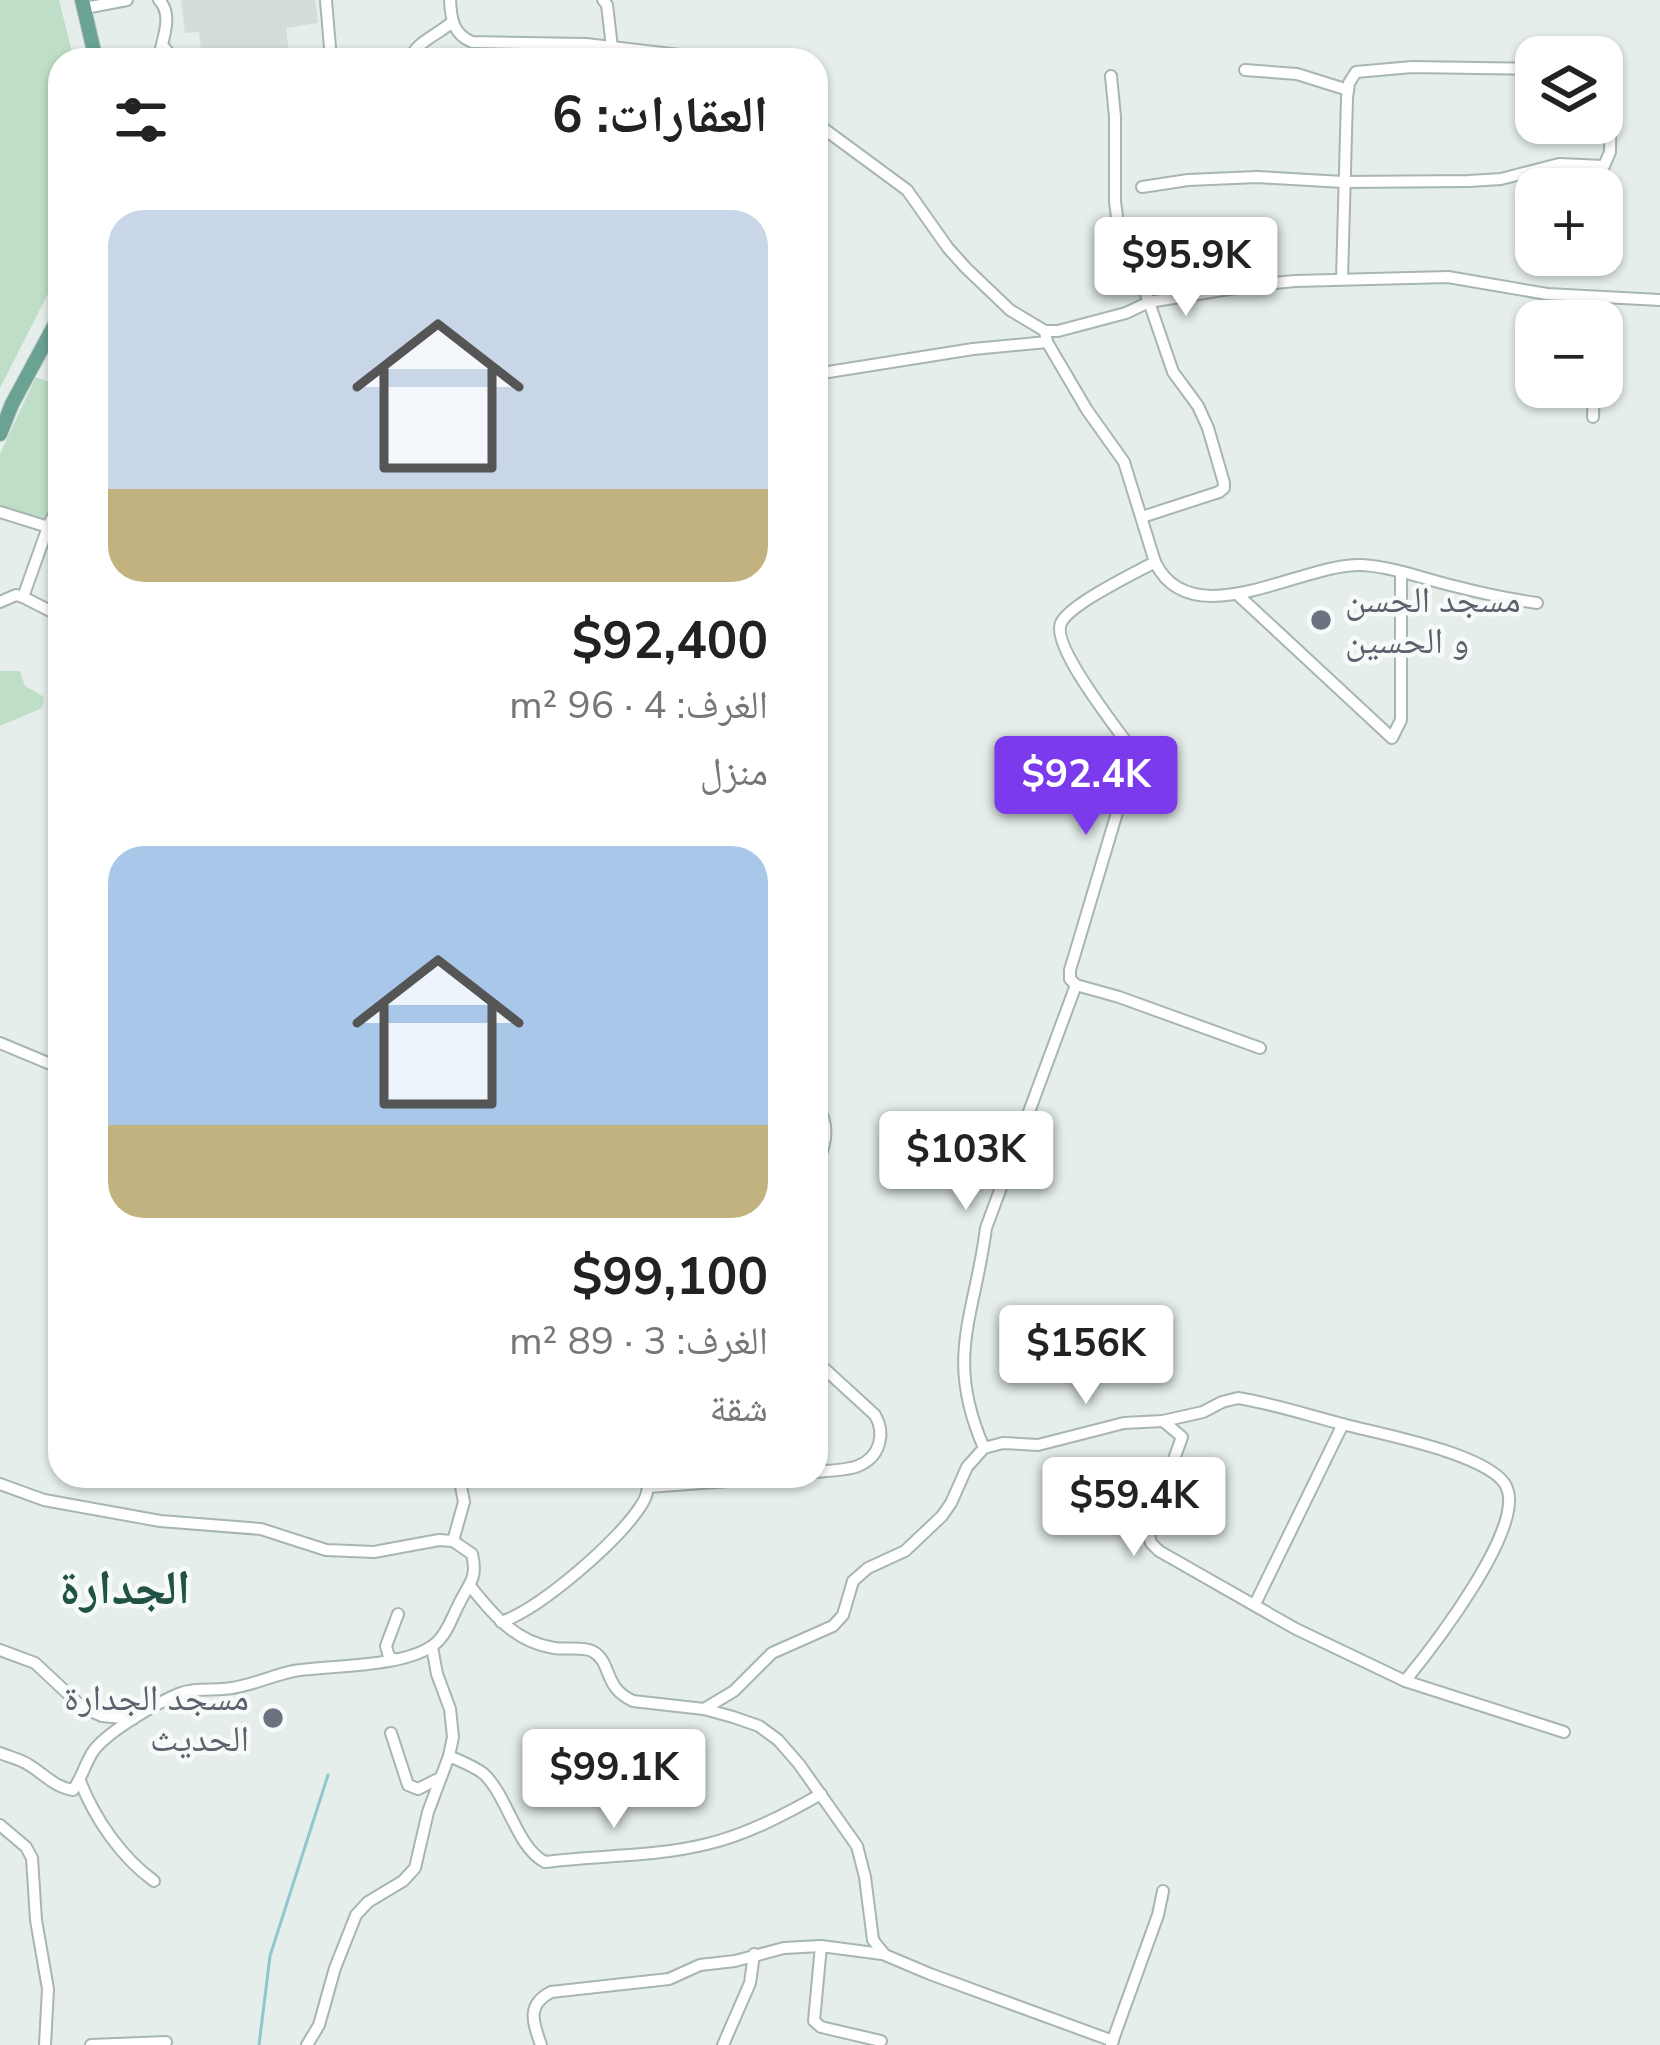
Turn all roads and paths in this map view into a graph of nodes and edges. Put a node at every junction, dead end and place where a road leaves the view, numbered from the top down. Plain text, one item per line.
1 (127, 0) edge
2 (159, 0) edge
3 (326, 0) edge
4 (450, 0) edge
5 (603, 0) edge
6 (84, 4) edge
7 (452, 22) junction
8 (498, 42) junction
9 (162, 45) junction
10 (612, 47) junction
11 (93, 48) edge
12 (161, 48) edge
13 (165, 48) edge
14 (330, 48) edge
15 (416, 48) edge
16 (499, 48) edge
17 (620, 48) edge
18 (1515, 69) edge
19 (1245, 70) dead end
20 (1111, 76) dead end
21 (1348, 90) junction
22 (828, 132) edge
23 (1610, 144) edge
24 (1343, 182) junction
25 (1142, 188) dead end
26 (1342, 279) junction
27 (1597, 299) joint
28 (1660, 300) edge
29 (1149, 302) junction
30 (1046, 337) junction
31 (48, 350) edge
32 (828, 373) edge
33 (1594, 408) edge
34 (1594, 417) dead end
35 (0, 434) edge
36 (0, 512) edge
37 (1142, 518) junction
38 (48, 527) joint
39 (1155, 562) junction
40 (1401, 572) junction
41 (1237, 594) junction
42 (23, 597) junction
43 (0, 602) edge
44 (1537, 603) dead end
45 (48, 610) edge
46 (1076, 986) junction
47 (0, 1043) edge
48 (1260, 1048) dead end
49 (48, 1063) edge
50 (828, 1372) edge
51 (1162, 1421) junction
52 (1343, 1424) junction
53 (984, 1448) junction
54 (828, 1470) edge
55 (0, 1484) edge
56 (461, 1488) edge
57 (647, 1488) edge
58 (453, 1541) junction
59 (471, 1588) junction
60 (1255, 1604) junction
61 (398, 1614) dead end
62 (500, 1622) junction
63 (432, 1647) junction
64 (0, 1650) edge
65 (394, 1659) junction
66 (1405, 1681) junction
67 (704, 1709) junction
68 (133, 1719) junction
69 (1564, 1732) dead end
70 (391, 1733) dead end
71 (2, 1754) edge
72 (449, 1756) junction
73 (0, 1769) edge
74 (441, 1777) junction
75 (80, 1781) junction
76 (821, 1794) junction
77 (0, 1825) edge
78 (154, 1881) dead end
79 (1163, 1891) dead end
80 (872, 1940) junction
81 (821, 1946) junction
82 (863, 1952) junction
83 (754, 1954) junction
84 (885, 1955) junction
85 (881, 2041) dead end
86 (166, 2042) edge
87 (1112, 2043) edge
88 (45, 2045) edge
89 (91, 2045) edge
90 (307, 2045) edge
91 (541, 2045) edge
92 (723, 2045) edge

1 - 6 street
2 - 9 street
3 - 14 street
4 - 7 street
5 - 10 street
6 - 11 main road
7 - 8 street
7 - 15 street
8 - 10 street
8 - 16 street
9 - 12 street
9 - 13 street
10 - 17 street
18 - 21 street
19 - 21 street
20 - 29 street
21 - 24 street
22 - 30 street
23 - 24 street
24 - 25 street
24 - 26 street
26 - 27 street
26 - 29 street
27 - 28 street
29 - 30 street
29 - 37 street
30 - 32 street
30 - 37 street
31 - 35 main road
33 - 34 street
36 - 38 street
37 - 39 street
38 - 42 street
39 - 41 street
39 - 46 street
40 - 41 street
40 - 41 street
40 - 44 street
42 - 43 street
42 - 45 street
46 - 48 street
46 - 53 street
47 - 49 street
50 - 54 street
51 - 52 street
51 - 53 street
51 - 60 street
52 - 60 street
52 - 66 street
53 - 67 street
55 - 58 street
56 - 58 street
57 - 62 street
58 - 59 street
59 - 62 street
59 - 63 street
60 - 66 street
61 - 65 street
62 - 67 street
63 - 65 street
63 - 72 street
64 - 68 street
65 - 68 street
66 - 69 street
67 - 76 street
68 - 75 street
70 - 74 street
71 - 73 street
71 - 75 street
72 - 74 street
72 - 76 street
74 - 90 street
75 - 78 street
76 - 80 street
77 - 88 street
79 - 87 street
80 - 82 street
80 - 84 street
81 - 82 street
81 - 83 street
81 - 85 street
82 - 84 street
83 - 91 street
83 - 92 street
84 - 87 street
86 - 89 street

